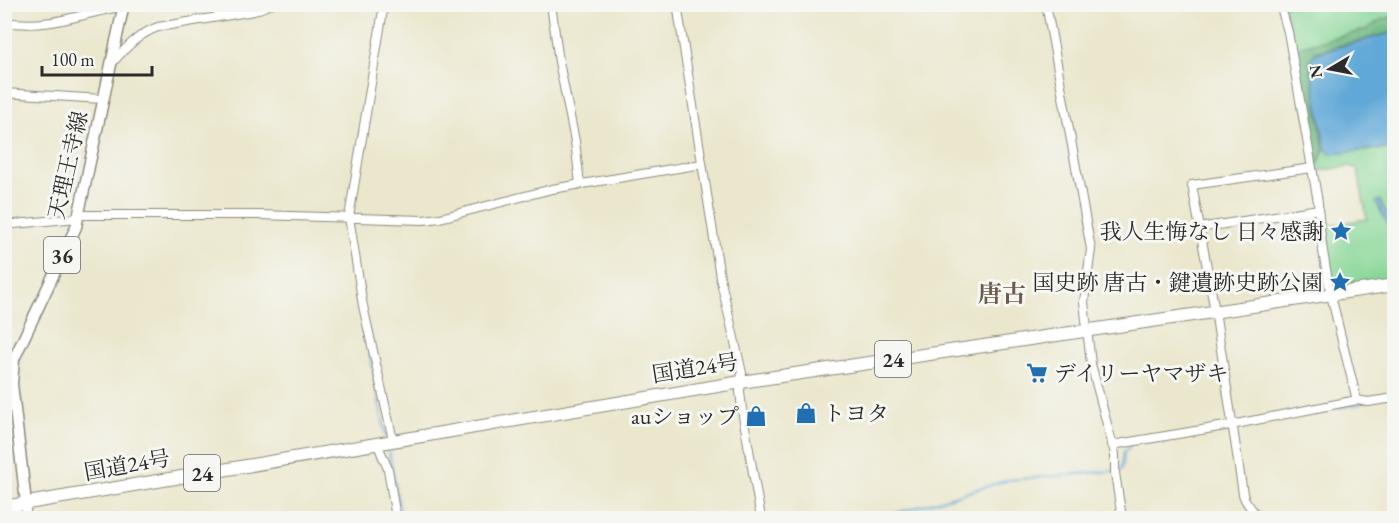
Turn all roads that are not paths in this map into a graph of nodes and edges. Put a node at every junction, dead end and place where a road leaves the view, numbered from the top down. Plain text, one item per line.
1 (271, 4) edge
2 (384, 4) edge
3 (551, 4) edge
4 (677, 4) edge
5 (1046, 4) edge
6 (1280, 4) edge
7 (124, 5) edge
8 (4, 22) edge
9 (110, 65) junction
10 (4, 93) edge
11 (103, 99) junction
12 (702, 165) junction
13 (1312, 168) junction
14 (580, 184) junction
15 (1319, 209) junction
16 (78, 217) junction
17 (349, 217) junction
18 (4, 225) edge
19 (1199, 228) junction
20 (1395, 285) edge
21 (1331, 296) junction
22 (1215, 312) junction
23 (1086, 331) junction
24 (741, 382) junction
25 (1395, 398) edge
26 (1358, 400) junction
27 (1232, 428) junction
28 (393, 441) junction
29 (377, 443) junction
30 (1112, 445) junction
31 (26, 503) junction
32 (4, 507) edge
33 (26, 519) edge
34 (396, 519) edge
35 (761, 519) edge
36 (1122, 519) edge
37 (1257, 519) edge

1 - 9 street
2 - 17 street
3 - 14 street
4 - 12 street
5 - 23 street
6 - 13 street
7 - 8 street
7 - 9 main road, 天理王寺線 / 36
9 - 11 main road, 天理王寺線 / 36
10 - 11 street
11 - 16 main road, 天理王寺線 / 36
12 - 14 street
12 - 24 street
13 - 15 street
13 - 19 street
14 - 17 street
15 - 19 street
15 - 21 street
16 - 17 street
16 - 18 street
16 - 31 main road, 天理王寺線 / 36
17 - 28 street
19 - 22 street
20 - 21 highway, 国道24号 / 24
21 - 22 highway, 国道24号 / 24
21 - 26 street
22 - 23 highway, 国道24号 / 24
22 - 27 street
23 - 24 highway, 国道24号 / 24
23 - 30 street
24 - 28 highway, 国道24号 / 24
24 - 35 street
25 - 26 street
26 - 27 street
27 - 30 street
27 - 37 street
28 - 29 highway, 国道24号 / 24
29 - 31 highway, 国道24号 / 24
29 - 34 street
30 - 36 street
31 - 32 highway, 国道24号 / 24
31 - 33 street

